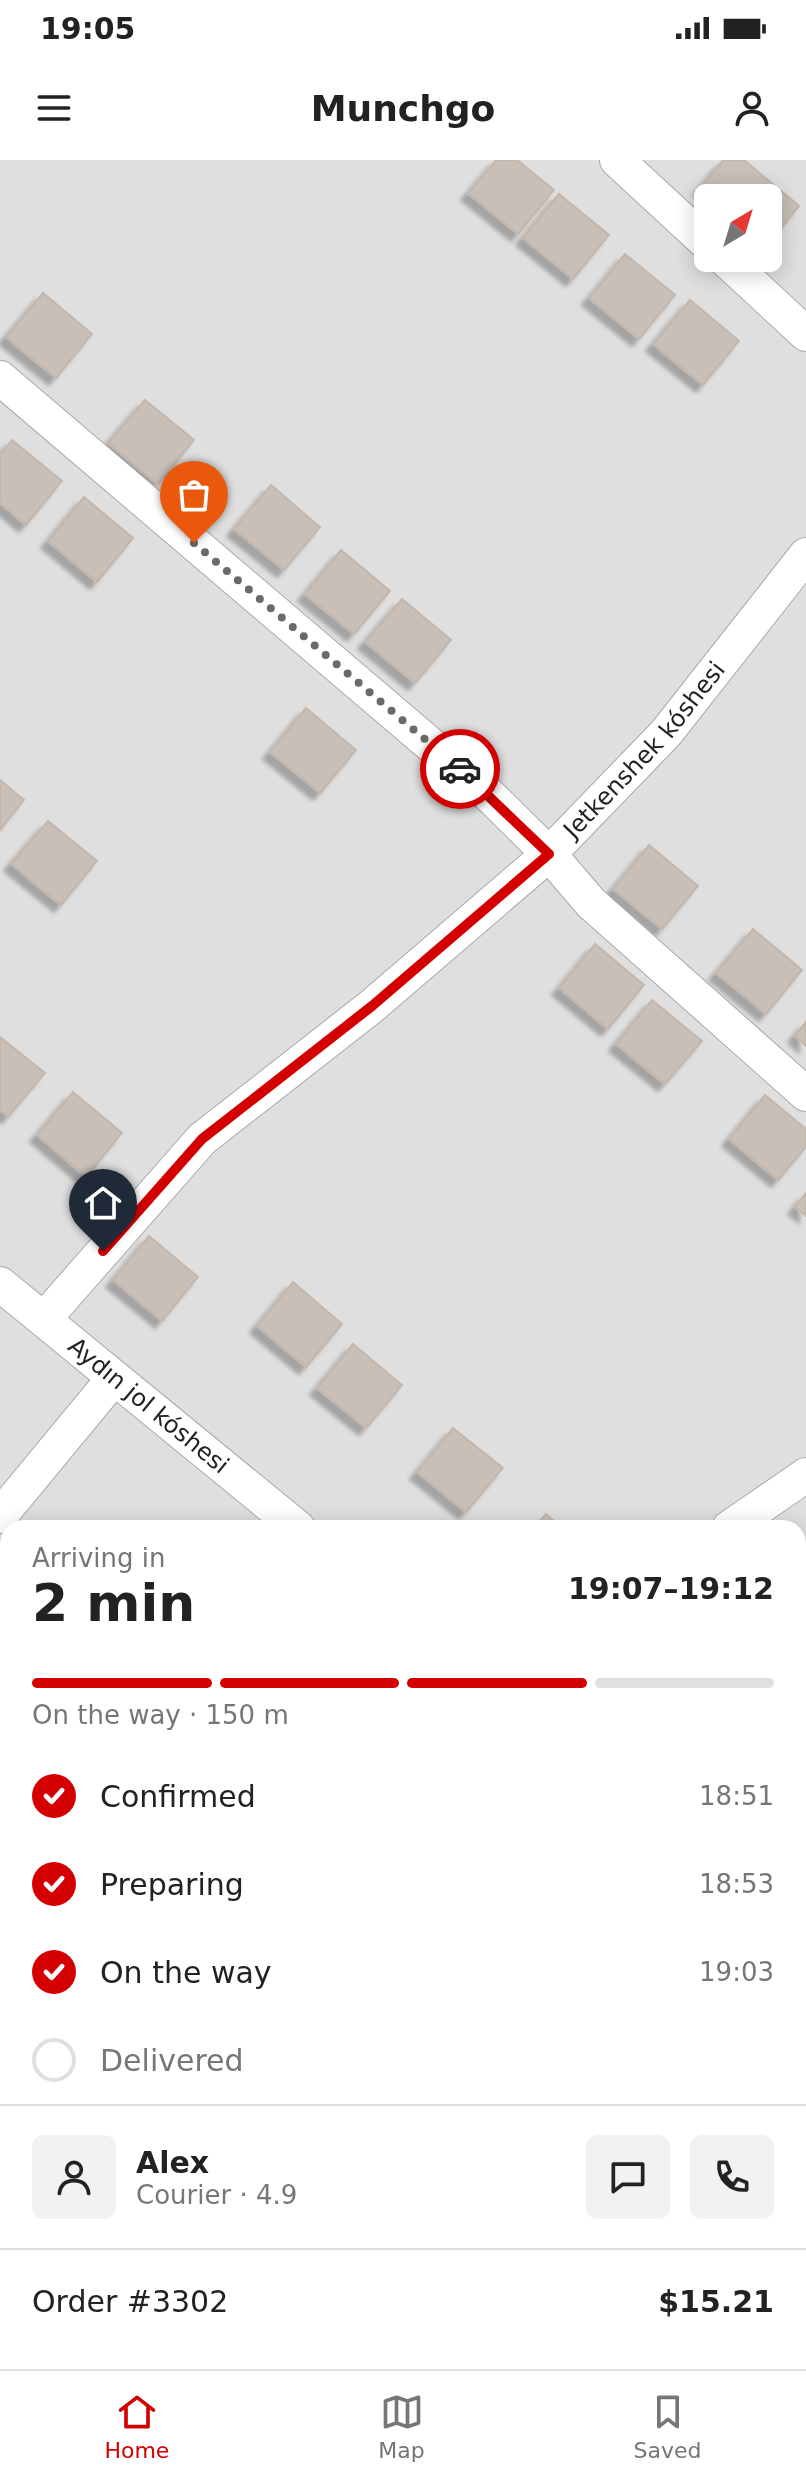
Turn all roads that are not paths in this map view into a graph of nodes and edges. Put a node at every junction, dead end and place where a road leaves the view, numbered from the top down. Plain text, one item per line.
1 (617, 160) edge
2 (694, 231) edge
3 (739, 272) edge
4 (806, 334) edge
5 (0, 378) edge
6 (806, 555) edge
7 (549, 854) junction
8 (806, 1094) edge
9 (0, 1284) edge
10 (44, 1319) junction
11 (114, 1378) junction
12 (806, 1475) edge
13 (0, 1516) edge
14 (288, 1520) edge
15 (741, 1520) edge

1 - 2 street
3 - 4 street
5 - 7 street
6 - 7 street, Jetkenshek kóshesi
7 - 8 street
7 - 10 street, Jetkenshek kóshesi
9 - 10 street, Aydın jol kóshesi
10 - 11 street, Aydın jol kóshesi
11 - 13 street
11 - 14 street, Aydın jol kóshesi
12 - 15 street

